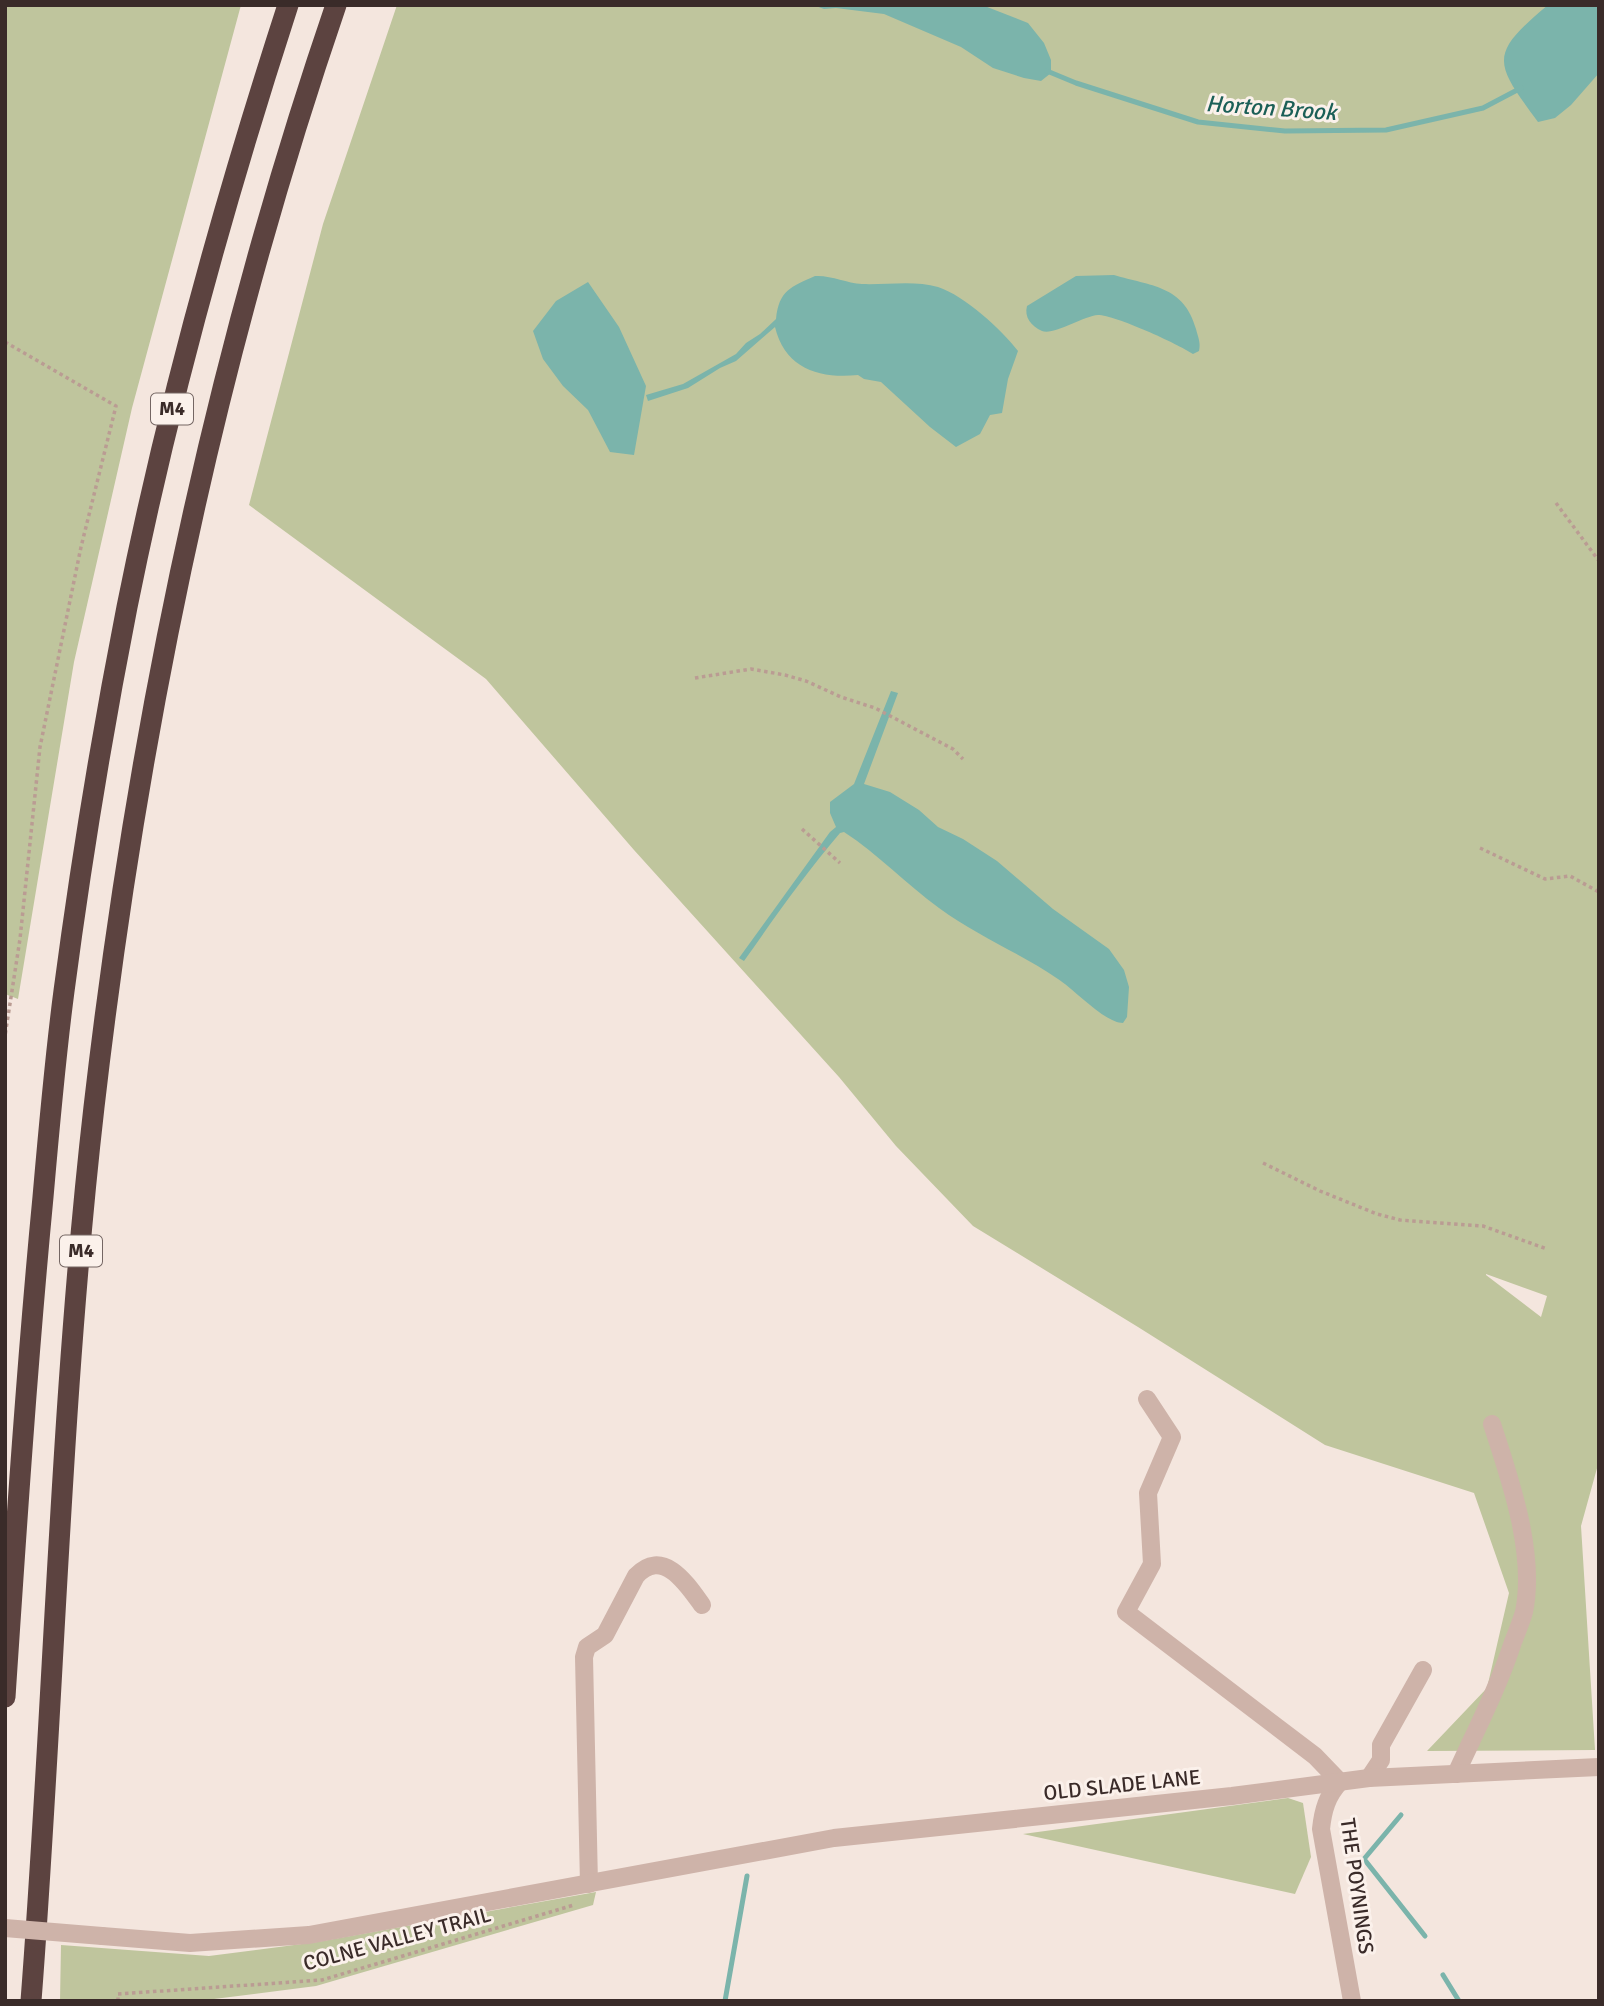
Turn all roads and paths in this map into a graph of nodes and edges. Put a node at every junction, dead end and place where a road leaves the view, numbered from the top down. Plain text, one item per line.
1 (288, 5) edge
2 (336, 5) edge
3 (5, 342) edge
4 (1556, 503) dead end
5 (1599, 561) edge
6 (695, 678) dead end
7 (963, 759) dead end
8 (802, 829) dead end
9 (1480, 848) dead end
10 (840, 863) dead end
11 (1599, 892) edge
12 (5, 1036) edge
13 (1263, 1163) dead end
14 (1547, 1249) dead end
15 (1147, 1399) dead end
16 (1492, 1424) dead end
17 (702, 1605) dead end
18 (1423, 1670) dead end
19 (5, 1698) edge
20 (1599, 1767) edge
21 (1456, 1774) junction
22 (1369, 1778) junction
23 (1340, 1783) junction
24 (589, 1884) junction
25 (5, 1928) edge
26 (31, 2000) edge
27 (118, 2001) edge
28 (1352, 2001) edge

1 - 19 highway, M4
2 - 26 highway, M4
3 - 12 path
4 - 5 path
6 - 7 path
8 - 10 path
9 - 11 path
13 - 14 path
15 - 23 street
16 - 21 street
17 - 24 street
18 - 22 street
20 - 21 street, OLD SLADE LANE
21 - 22 street, OLD SLADE LANE
22 - 23 street, OLD SLADE LANE
23 - 24 street, OLD SLADE LANE
23 - 28 street, THE POYNINGS
24 - 25 street, OLD SLADE LANE, bridge
24 - 27 path, COLNE VALLEY TRAIL

